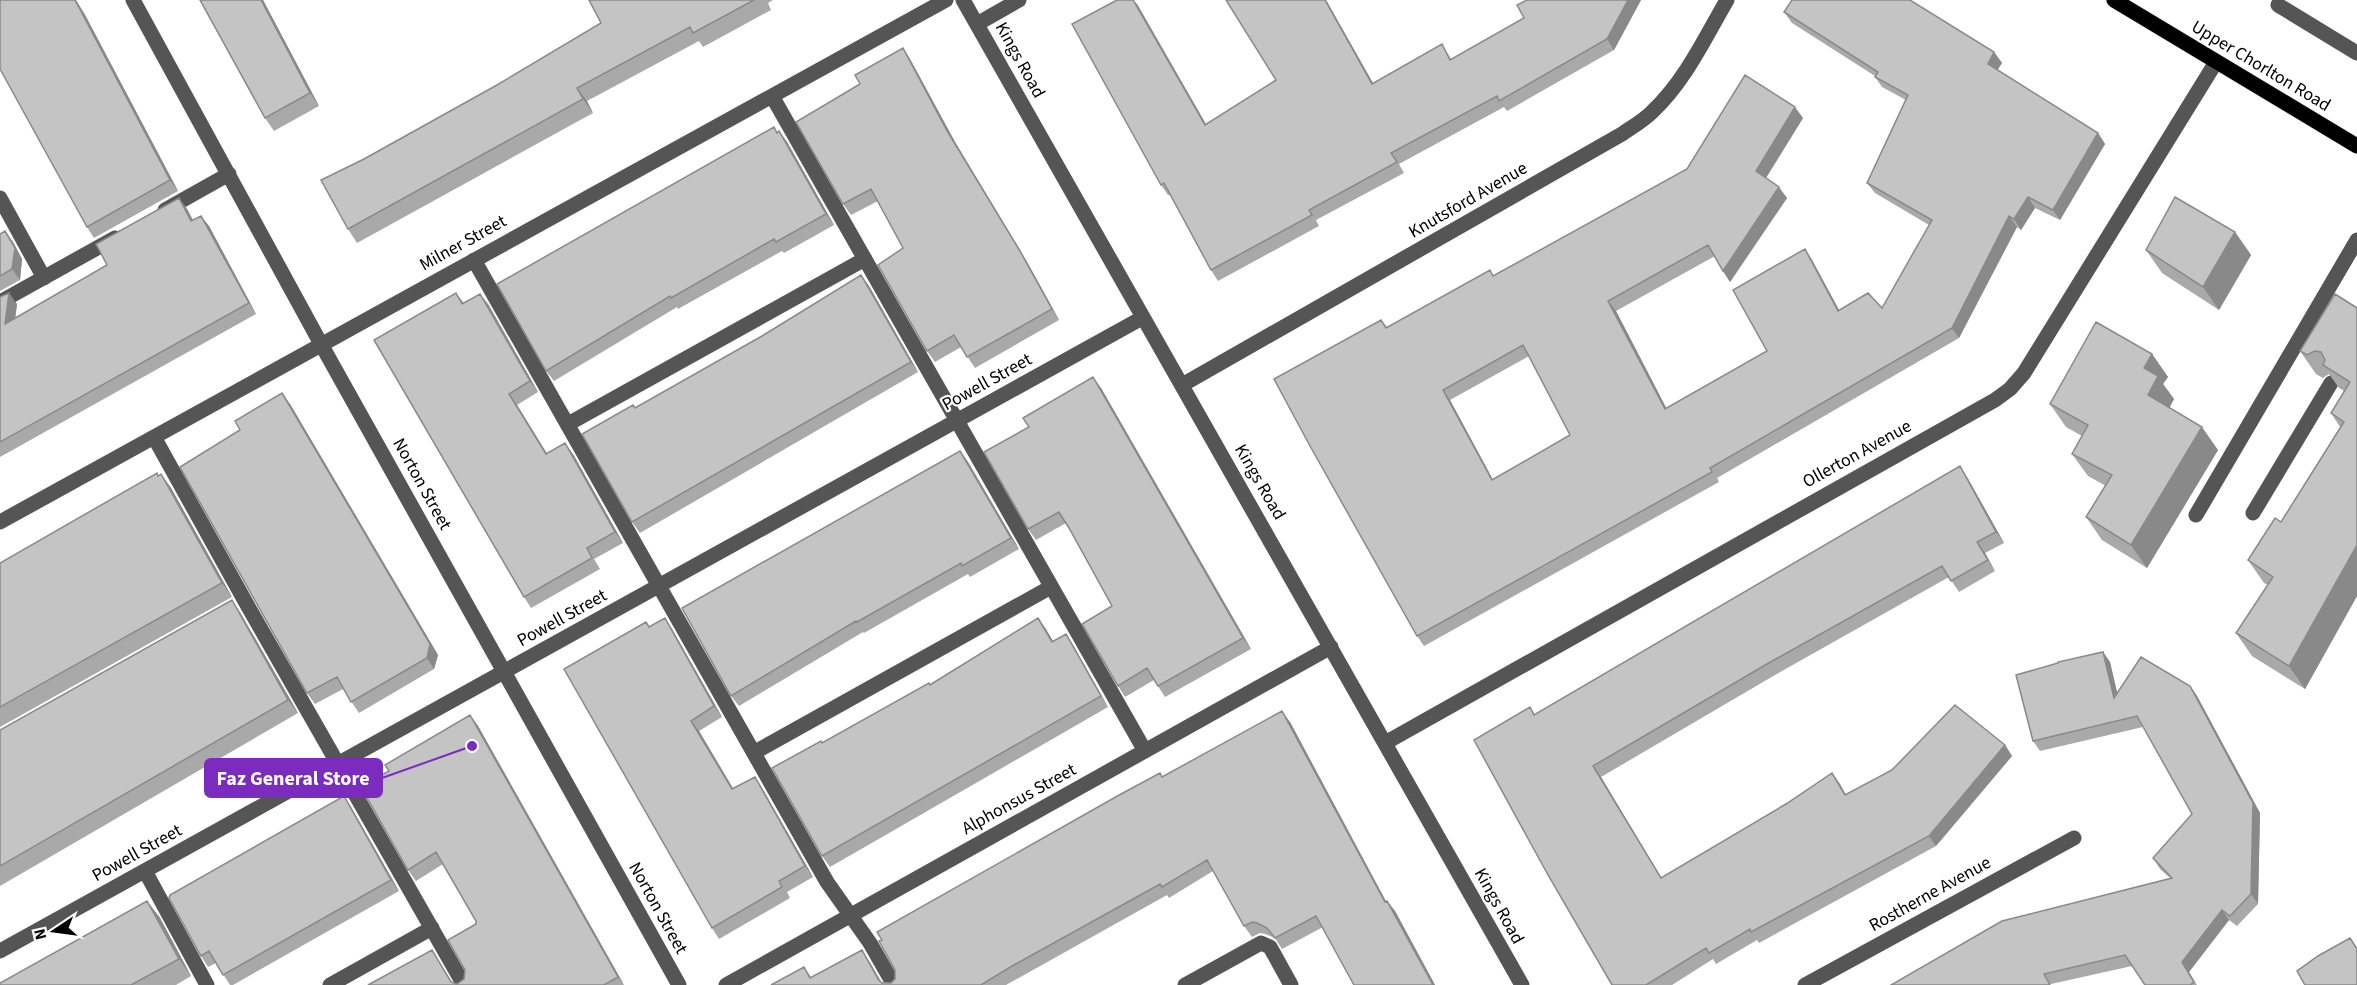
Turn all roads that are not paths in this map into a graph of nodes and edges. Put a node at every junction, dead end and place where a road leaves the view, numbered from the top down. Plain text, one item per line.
1 (134, 0) edge
2 (946, 0) edge
3 (963, 0) edge
4 (1019, 0) edge
5 (1727, 0) edge
6 (2114, 0) edge
7 (2278, 5) dead end
8 (977, 24) junction
9 (2357, 53) edge
10 (2216, 62) junction
11 (772, 96) junction
12 (2357, 146) edge
13 (230, 174) junction
14 (0, 198) edge
15 (147, 220) edge
16 (126, 232) edge
17 (2357, 240) edge
18 (865, 259) junction
19 (474, 260) junction
20 (44, 278) junction
21 (0, 302) edge
22 (1142, 318) junction
23 (321, 344) junction
24 (2331, 383) edge
25 (1182, 385) junction
26 (958, 421) junction
27 (568, 424) junction
28 (154, 437) junction
29 (2253, 513) dead end
30 (2196, 515) dead end
31 (0, 522) edge
32 (661, 586) junction
33 (1051, 587) junction
34 (1331, 647) junction
35 (505, 673) junction
36 (1385, 743) junction
37 (1145, 751) junction
38 (755, 752) junction
39 (337, 764) junction
40 (2074, 838) dead end
41 (145, 871) junction
42 (849, 914) junction
43 (432, 928) junction
44 (0, 951) edge
45 (207, 985) edge
46 (330, 985) edge
47 (464, 985) edge
48 (678, 985) edge
49 (726, 985) edge
50 (894, 985) edge
51 (1185, 985) edge
52 (1291, 985) edge
53 (1522, 985) edge
54 (1805, 985) edge

1 - 13 street, Norton Street
2 - 11 street, Milner Street
3 - 8 street, Kings Road
4 - 8 street
5 - 25 street, Knutsford Avenue
6 - 10 main road, Upper Chorlton Road
7 - 9 street
8 - 22 street, Kings Road
10 - 12 main road, Upper Chorlton Road
10 - 36 street, Ollerton Avenue
11 - 18 street
11 - 19 street, Milner Street
13 - 15 street
13 - 23 street, Norton Street
14 - 20 street
16 - 20 street
17 - 30 street
18 - 26 street
18 - 27 street
19 - 23 street, Milner Street
19 - 27 street
20 - 21 street
22 - 25 street, Kings Road
22 - 26 street, Powell Street
23 - 28 street, Milner Street
23 - 35 street, Norton Street
24 - 29 street
25 - 34 street, Kings Road
26 - 32 street, Powell Street
26 - 33 street
27 - 32 street
28 - 31 street, Milner Street
28 - 39 street
32 - 35 street, Powell Street
32 - 38 street
33 - 37 street
33 - 38 street
34 - 36 street, Kings Road
34 - 37 street, Alphonsus Street
35 - 39 street, Powell Street
35 - 48 street, Norton Street
36 - 53 street, Kings Road
37 - 42 street, Alphonsus Street
38 - 42 street
39 - 41 street, Powell Street
39 - 43 street
40 - 54 street, Rostherne Avenue
41 - 44 street, Powell Street
41 - 45 street
42 - 49 street, Alphonsus Street
42 - 50 street
43 - 46 street
43 - 47 street
51 - 52 street

